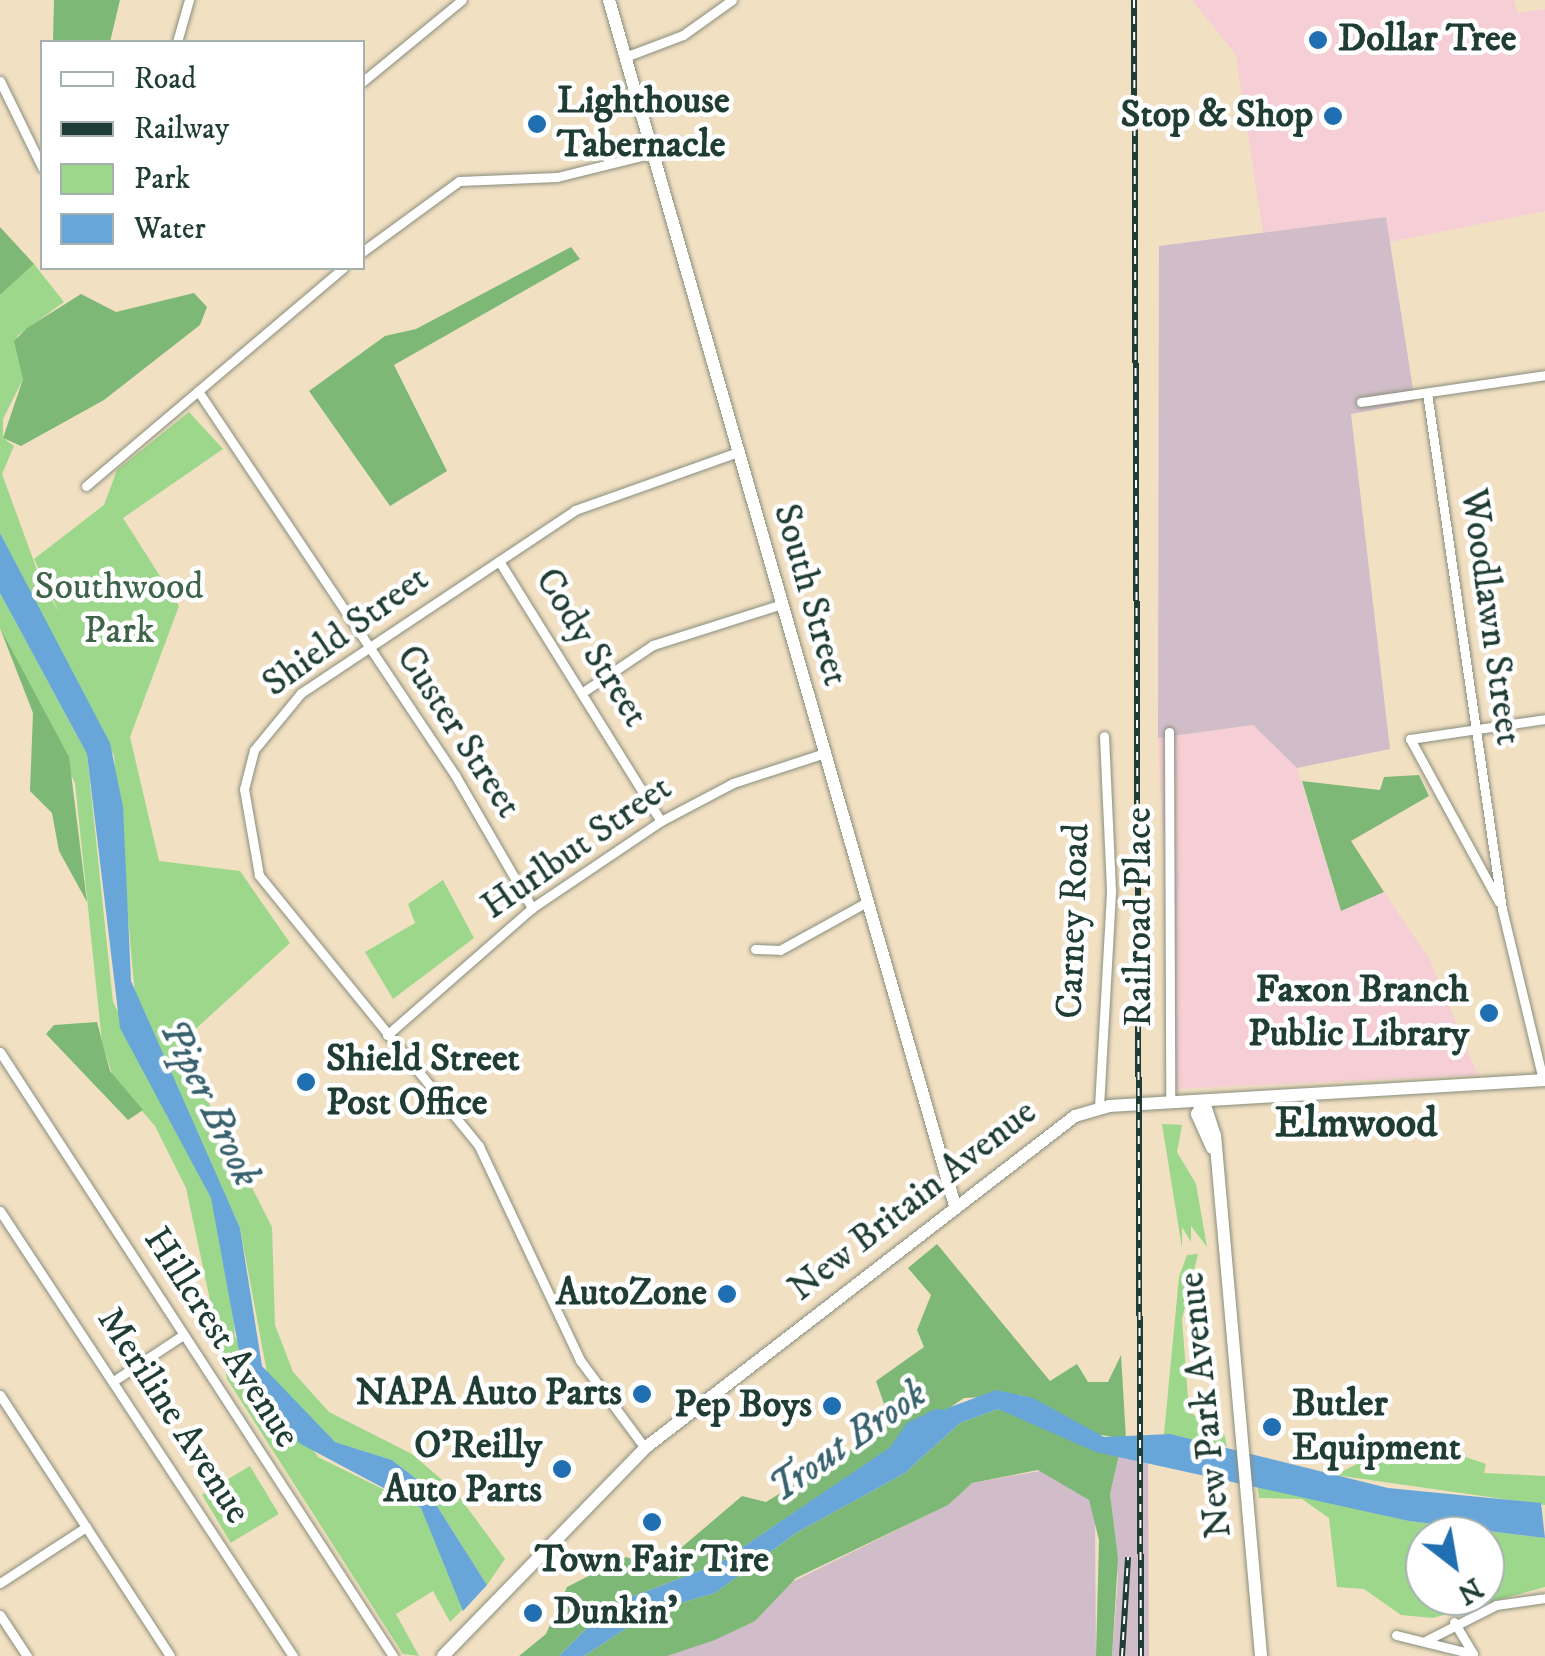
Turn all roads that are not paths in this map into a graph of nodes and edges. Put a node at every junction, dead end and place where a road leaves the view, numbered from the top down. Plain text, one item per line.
1 (189, 0) edge
2 (462, 0) edge
3 (609, 0) edge
4 (732, 0) edge
5 (178, 40) edge
6 (625, 57) junction
7 (365, 80) edge
8 (0, 81) edge
9 (654, 153) junction
10 (40, 163) edge
11 (365, 250) edge
12 (341, 270) edge
13 (1545, 375) edge
14 (198, 391) junction
15 (1426, 393) junction
16 (1361, 402) dead end
17 (738, 452) junction
18 (86, 486) dead end
19 (499, 561) junction
20 (782, 604) junction
21 (367, 648) junction
22 (586, 690) junction
23 (1545, 720) edge
24 (1476, 730) junction
25 (1169, 732) dead end
26 (1104, 736) dead end
27 (825, 753) junction
28 (661, 821) junction
29 (867, 902) junction
30 (532, 908) junction
31 (1502, 909) junction
32 (754, 949) dead end
33 (388, 1035) junction
34 (0, 1052) edge
35 (1544, 1080) edge
36 (1170, 1102) junction
37 (1204, 1102) junction
38 (1099, 1108) junction
39 (955, 1206) junction
40 (0, 1211) edge
41 (183, 1335) junction
42 (115, 1380) junction
43 (0, 1395) edge
44 (645, 1448) junction
45 (86, 1527) junction
46 (0, 1584) edge
47 (1545, 1598) edge
48 (0, 1615) edge
49 (1454, 1622) junction
50 (1396, 1636) dead end
51 (1428, 1640) junction
52 (1474, 1655) edge
53 (27, 1656) edge
54 (170, 1656) edge
55 (293, 1656) edge
56 (394, 1656) edge
57 (444, 1656) edge
58 (1261, 1656) edge

1 - 5 street
2 - 7 street
3 - 6 main road, South Street
4 - 6 street
6 - 9 main road, South Street
8 - 10 street
9 - 11 street
9 - 17 main road, South Street
12 - 14 street
13 - 15 street
14 - 18 street
14 - 21 street, Custer Street
15 - 16 street
15 - 24 street, Woodlawn Street
17 - 19 street, Shield Street
17 - 20 main road, South Street
19 - 21 street, Shield Street
19 - 22 street, Cody Street
20 - 22 street
20 - 27 main road, South Street
21 - 30 street, Custer Street
21 - 33 street, Shield Street
22 - 28 street, Cody Street
23 - 24 street
24 - 31 street, Woodlawn Street
24 - 31 street, Woodlawn Street
25 - 36 street, Railroad Place
26 - 38 street, Carney Road
27 - 28 street, Hurlbut Street
27 - 29 main road, South Street
28 - 30 street, Hurlbut Street
29 - 32 street
29 - 39 main road, South Street
30 - 33 street, Hurlbut Street
31 - 35 street, Woodlawn Street
33 - 44 street, Shield Street
34 - 41 street, Hillcrest Avenue
35 - 37 main road, New Britain Avenue
36 - 37 main road, New Britain Avenue
36 - 38 main road, New Britain Avenue
37 - 58 main road, New Park Avenue
38 - 39 main road, New Britain Avenue
39 - 44 main road, New Britain Avenue
40 - 42 street, Meriline Avenue
41 - 42 street
41 - 56 street, Hillcrest Avenue
42 - 55 street, Meriline Avenue
43 - 45 street
44 - 57 main road, New Britain Avenue
45 - 46 street
45 - 54 street
47 - 49 street
48 - 53 street
49 - 51 street
49 - 52 street
50 - 51 street
51 - 52 street

